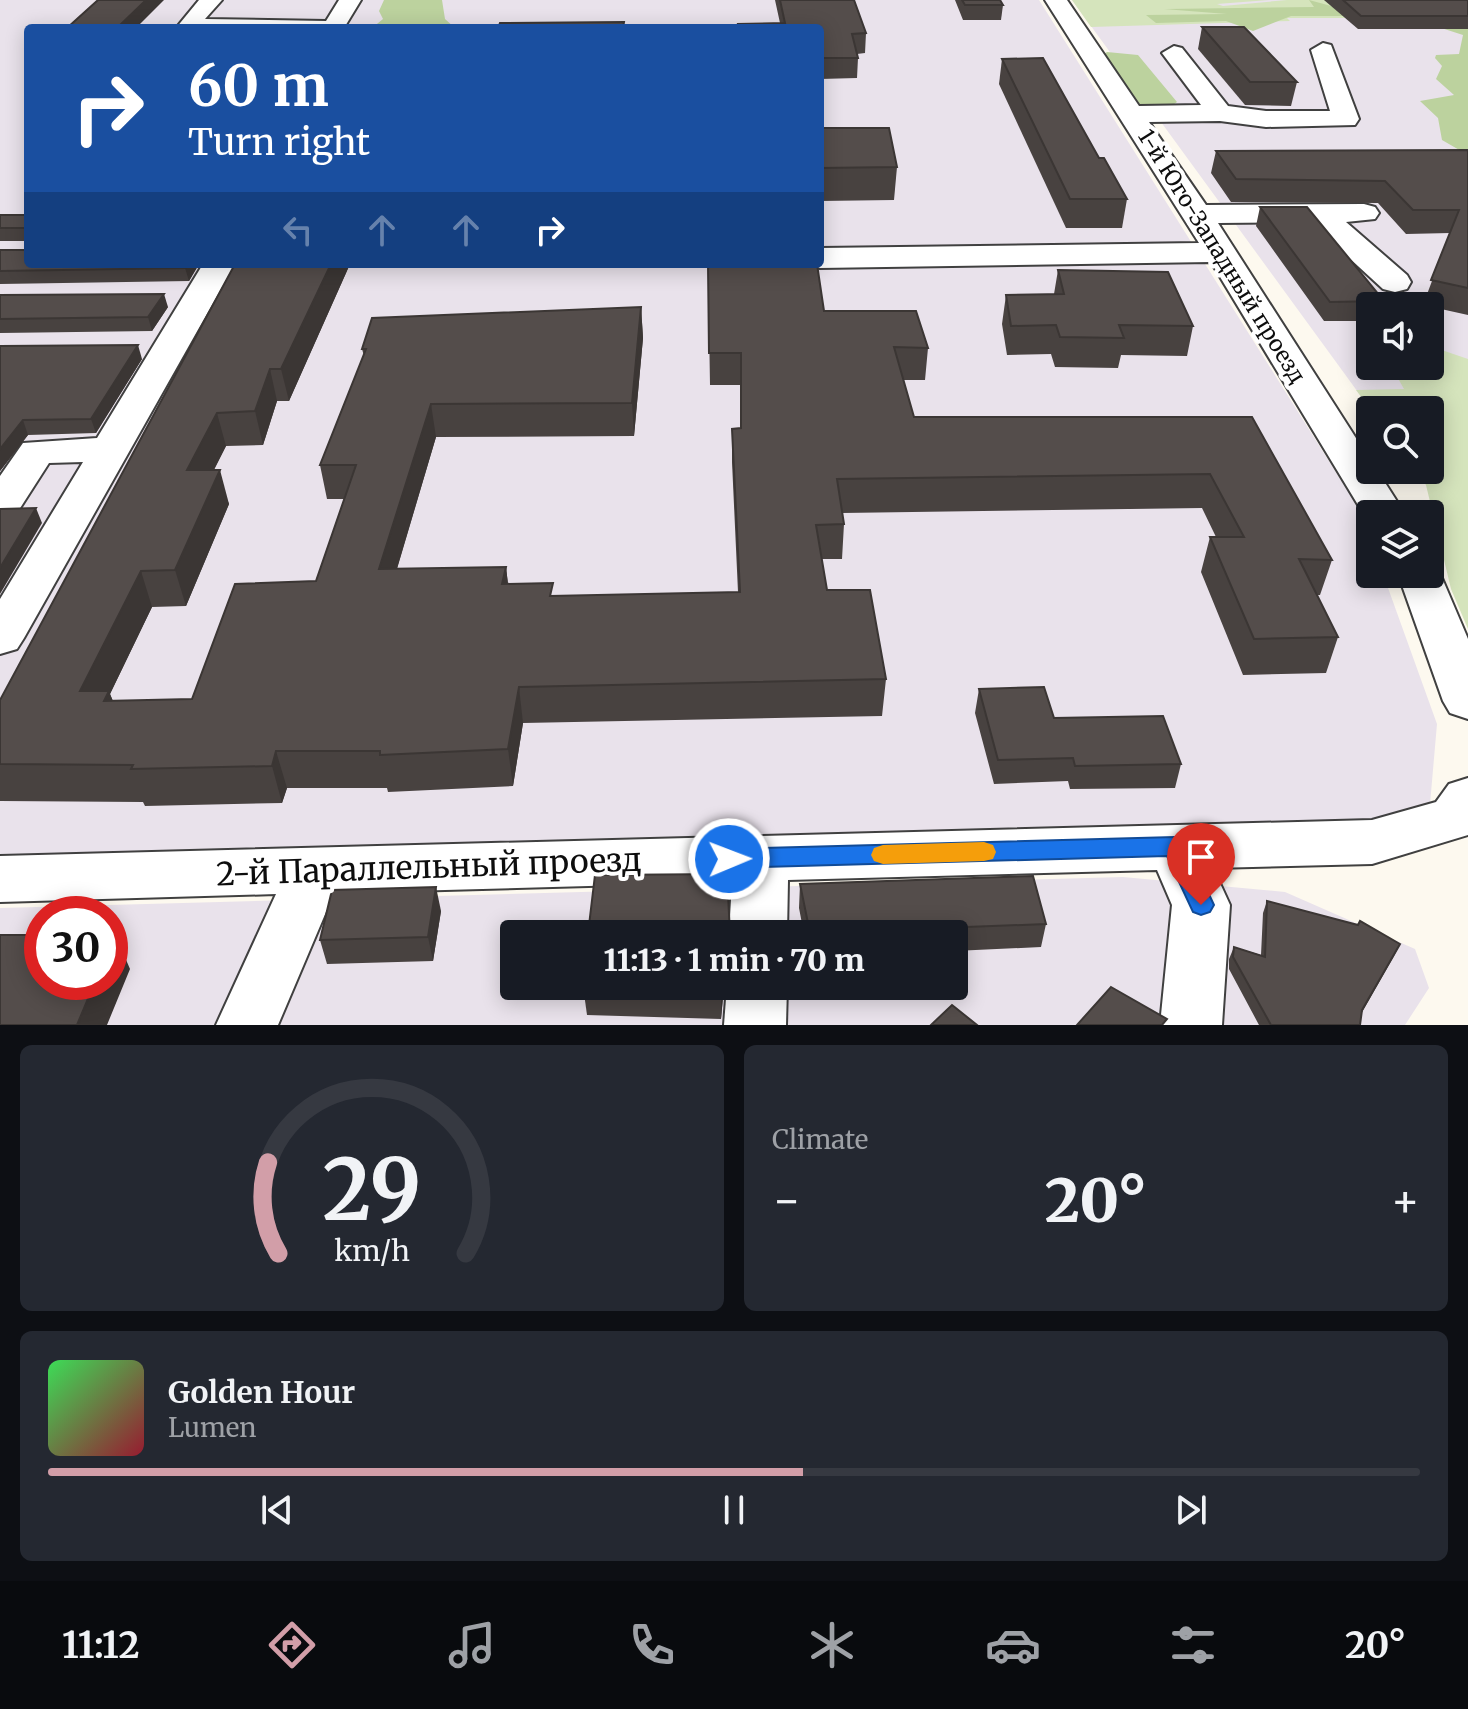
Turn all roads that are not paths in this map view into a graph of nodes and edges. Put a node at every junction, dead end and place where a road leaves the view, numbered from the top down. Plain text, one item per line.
1 (211, 0) edge
2 (350, 0) edge
3 (1056, 0) edge
4 (188, 24) edge
5 (335, 24) edge
6 (1323, 50) dead end
7 (1174, 53) dead end
8 (1220, 113) junction
9 (1132, 114) junction
10 (1317, 213) junction
11 (1364, 213) dead end
12 (1197, 214) junction
13 (1221, 252) junction
14 (824, 258) edge
15 (1395, 282) dead end
16 (197, 284) edge
17 (110, 450) junction
18 (18, 451) edge
19 (1375, 500) edge
20 (0, 507) edge
21 (1425, 588) edge
22 (0, 638) edge
23 (1468, 701) edge
24 (1468, 798) edge
25 (1175, 847) junction
26 (761, 858) junction
27 (315, 870) junction
28 (0, 879) edge
29 (759, 920) edge
30 (756, 1000) edge
31 (247, 1025) edge
32 (755, 1025) edge
33 (1191, 1025) edge

1 - 4 street
2 - 5 street
3 - 9 street, 1-й Юго-Западный проезд
6 - 8 street
7 - 8 street
8 - 9 street
9 - 12 street, 1-й Юго-Западный проезд
10 - 11 street
10 - 12 street
10 - 15 street
12 - 13 street, 1-й Юго-Западный проезд
13 - 14 street
13 - 19 street, 1-й Юго-Западный проезд
16 - 17 street
17 - 18 street
17 - 22 street
18 - 20 street
21 - 23 street
24 - 25 street, 2-й Параллельный проезд
25 - 26 street, 2-й Параллельный проезд
25 - 33 street
26 - 27 street, 2-й Параллельный проезд
26 - 29 street
27 - 28 street, 2-й Параллельный проезд
27 - 31 street
30 - 32 street

